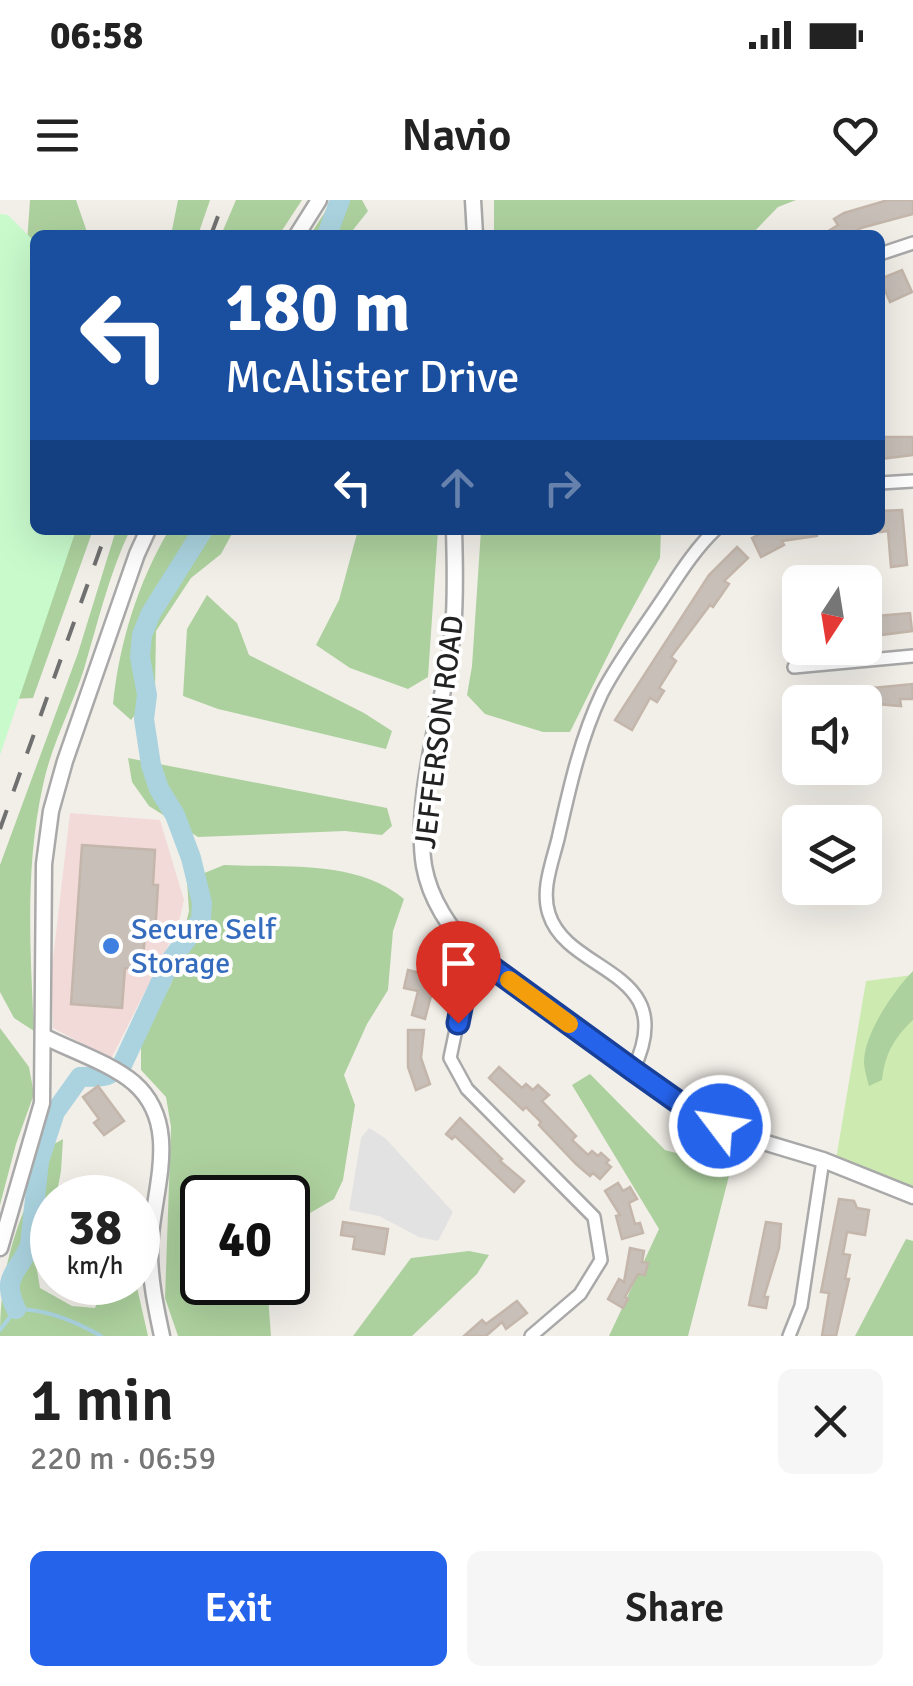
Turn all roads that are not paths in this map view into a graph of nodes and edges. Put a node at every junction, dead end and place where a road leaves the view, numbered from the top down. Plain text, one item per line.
1 (318, 200) edge
2 (473, 202) edge
3 (300, 230) edge
4 (475, 230) edge
5 (913, 243) edge
6 (885, 252) edge
7 (913, 481) edge
8 (885, 484) edge
9 (146, 535) edge
10 (454, 535) edge
11 (711, 535) edge
12 (913, 656) edge
13 (794, 667) dead end
14 (472, 953) junction
15 (45, 1037) junction
16 (633, 1070) junction
17 (824, 1160) junction
18 (913, 1196) edge
19 (0, 1248) edge
20 (162, 1336) edge
21 (532, 1336) edge
22 (789, 1336) edge

1 - 3 street
2 - 4 street
5 - 6 street
7 - 8 street
9 - 15 street
10 - 14 street, JEFFERSON ROAD
11 - 16 street
12 - 13 street
14 - 16 street, JEFFERSON ROAD
14 - 21 street
15 - 19 street
15 - 20 street
16 - 17 street, JEFFERSON ROAD
17 - 18 street, JEFFERSON ROAD
17 - 22 street

